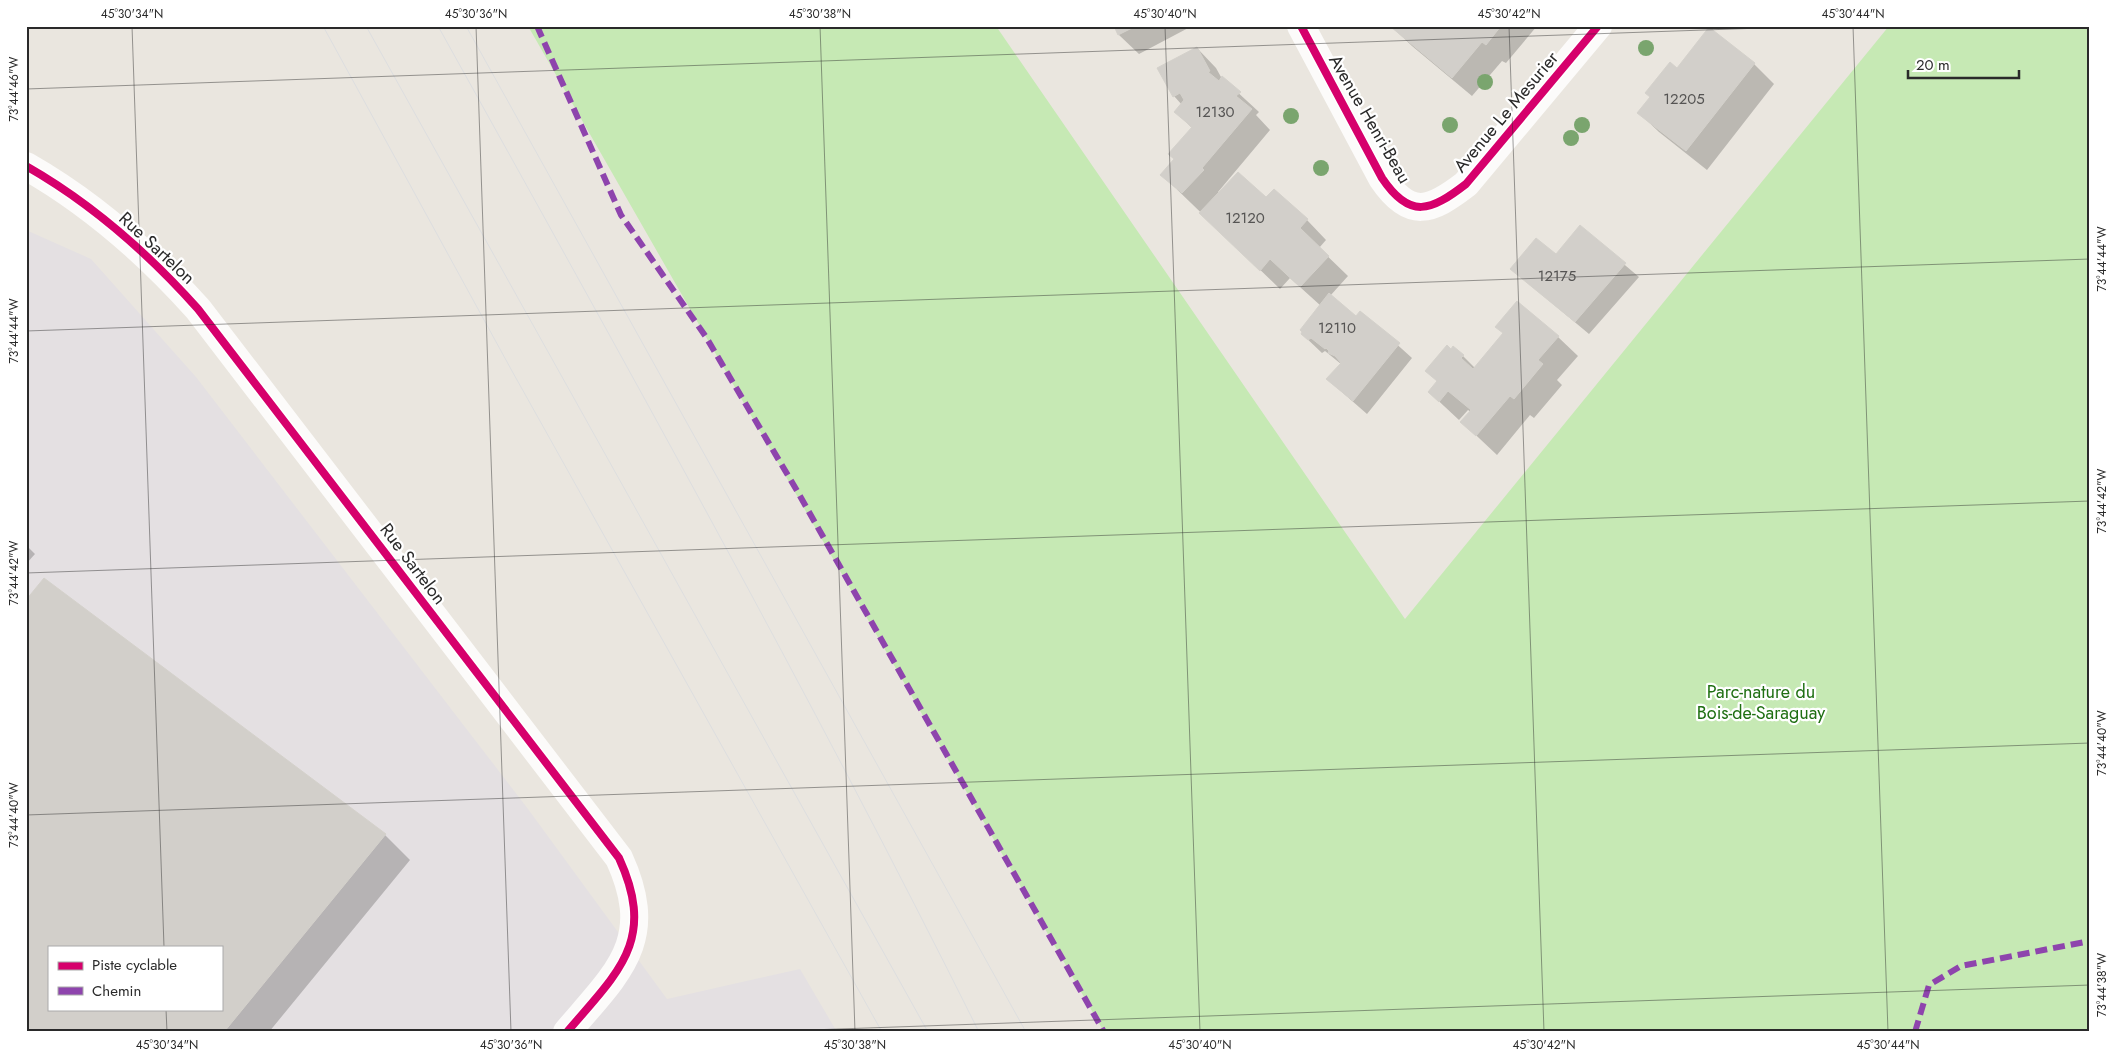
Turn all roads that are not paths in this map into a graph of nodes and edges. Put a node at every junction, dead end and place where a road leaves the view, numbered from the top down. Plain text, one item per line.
1 (1301, 26) edge
2 (1598, 26) edge
3 (26, 166) edge
4 (1428, 208) joint
5 (567, 1032) edge

1 - 4 street, Avenue Henri-Beau
2 - 4 street, Avenue Le Mesurier
3 - 5 street, Rue Sartelon

